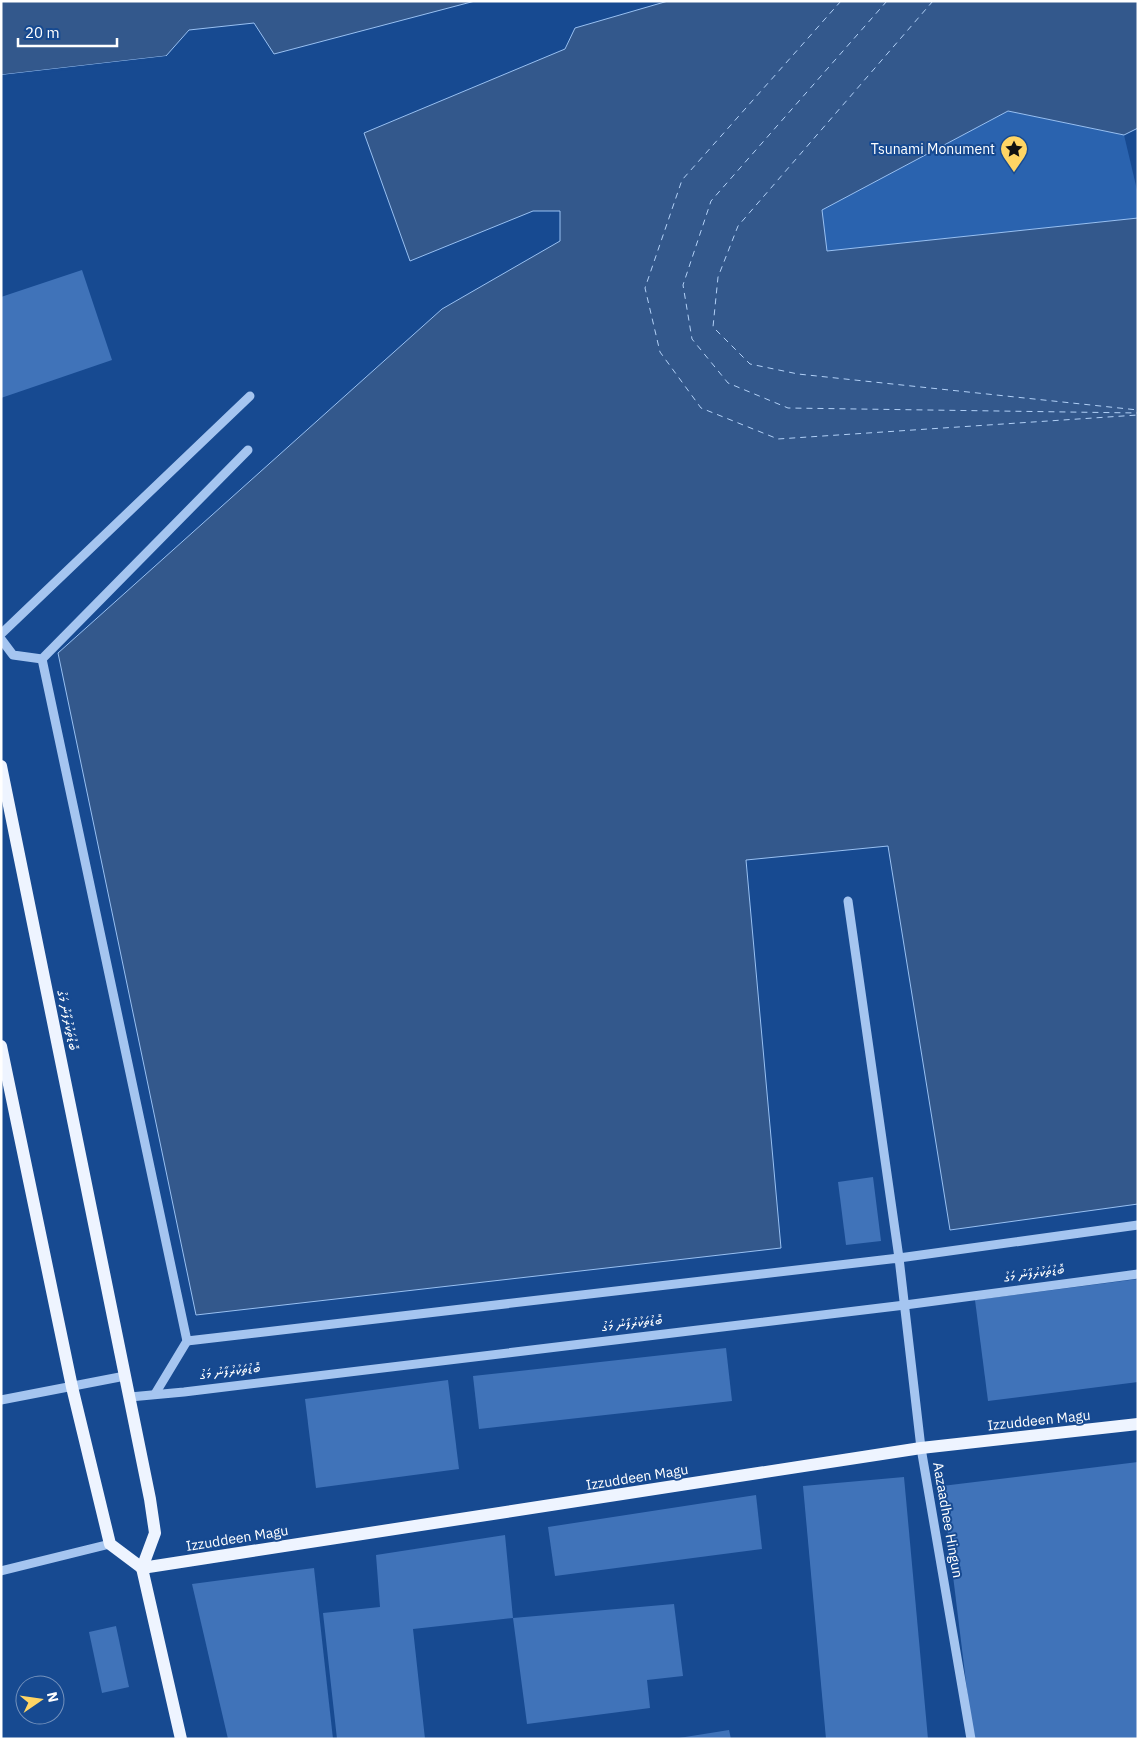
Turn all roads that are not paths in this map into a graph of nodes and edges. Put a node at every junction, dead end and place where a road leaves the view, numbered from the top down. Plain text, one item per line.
1 (250, 396) dead end
2 (248, 450) dead end
3 (1, 634) edge
4 (1, 639) edge
5 (42, 659) junction
6 (1, 766) edge
7 (848, 901) dead end
8 (1, 1046) edge
9 (1138, 1225) edge
10 (899, 1258) junction
11 (1138, 1274) edge
12 (904, 1305) junction
13 (187, 1341) junction
14 (125, 1376) junction
15 (72, 1387) junction
16 (155, 1394) junction
17 (130, 1397) junction
18 (1, 1400) edge
19 (1138, 1424) edge
20 (921, 1448) junction
21 (110, 1544) junction
22 (142, 1568) junction
23 (1, 1571) edge
24 (181, 1739) edge
25 (971, 1739) edge

1 - 3 street
2 - 5 street
4 - 5 street
5 - 13 street
6 - 14 main road, ބޮޑުތަކުރުފާނު މަގު
7 - 10 street, Aazaadhee Hingun
8 - 15 main road
9 - 10 street
10 - 12 street, Aazaadhee Hingun
10 - 13 street
11 - 12 street, ބޮޑުތަކުރުފާނު މަގު
12 - 16 street, ބޮޑުތަކުރުފާނު މަގު
12 - 20 street, Aazaadhee Hingun
13 - 16 street
14 - 15 street
14 - 17 main road, ބޮޑުތަކުރުފާނު މަގު
15 - 18 street
15 - 21 main road
16 - 17 street, ބޮޑުތަކުރުފާނު މަގު
17 - 22 main road, ބޮޑުތަކުރުފާނު މަގު
19 - 20 main road, Izzuddeen Magu
20 - 22 main road, Izzuddeen Magu
20 - 25 street, Aazaadhee Hingun
21 - 22 main road
21 - 23 street
22 - 24 main road

